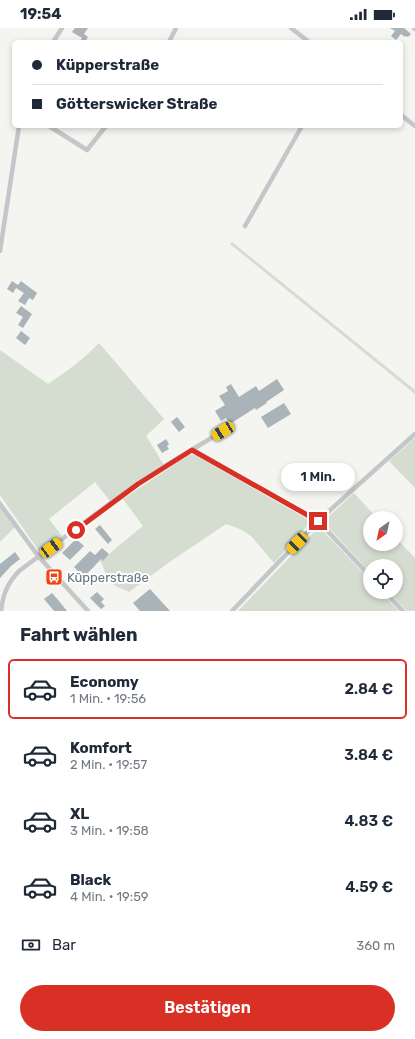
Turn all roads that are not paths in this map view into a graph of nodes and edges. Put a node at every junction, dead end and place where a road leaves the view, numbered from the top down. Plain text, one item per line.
1 (62, 28) edge
2 (176, 28) edge
3 (291, 28) edge
4 (54, 40) edge
5 (170, 40) edge
6 (306, 40) edge
7 (403, 117) edge
8 (415, 126) edge
9 (19, 128) edge
10 (52, 128) edge
11 (104, 128) edge
12 (301, 128) edge
13 (245, 226) dead end
14 (0, 251) edge
15 (223, 431) dead end
16 (415, 434) edge
17 (192, 450) junction
18 (0, 504) edge
19 (318, 521) junction
20 (39, 557) junction
21 (363, 569) edge
22 (392, 599) edge
23 (1, 611) edge
24 (88, 611) edge
25 (232, 611) edge
26 (403, 611) edge

1 - 4 street
2 - 5 street
3 - 6 street
7 - 8 street
9 - 14 street
10 - 11 street
12 - 13 street
15 - 17 street
16 - 19 street
17 - 19 street
17 - 20 street
18 - 20 street
19 - 21 street
19 - 25 street
20 - 23 street
20 - 24 street
22 - 26 street

